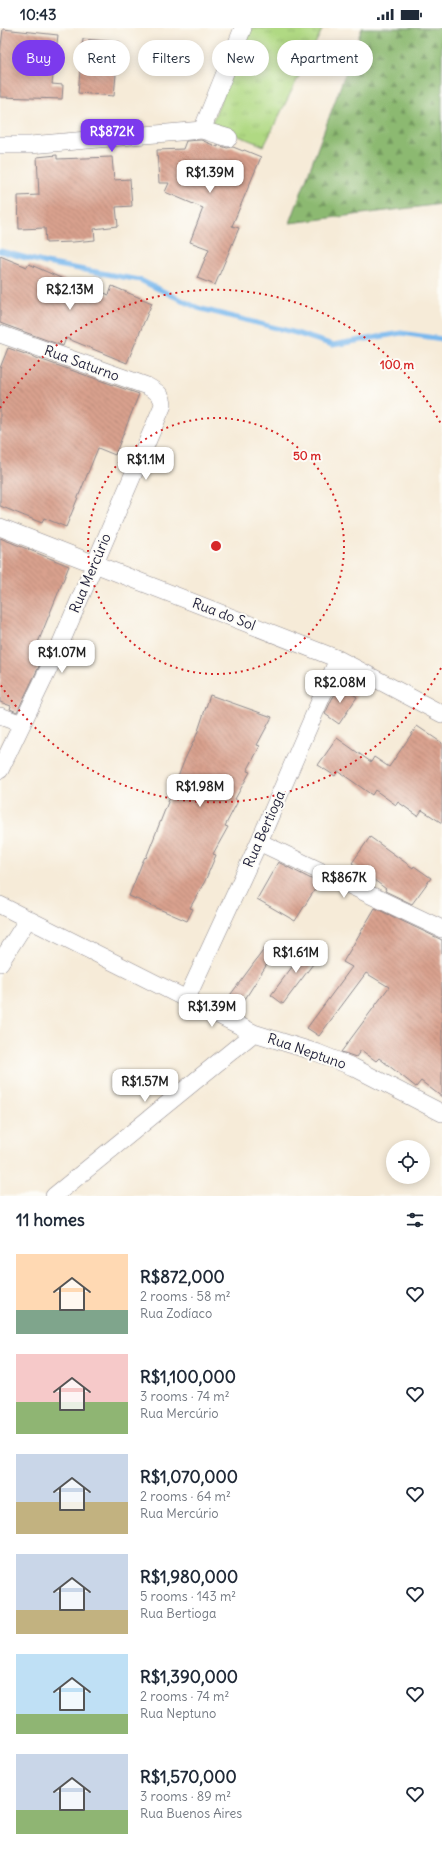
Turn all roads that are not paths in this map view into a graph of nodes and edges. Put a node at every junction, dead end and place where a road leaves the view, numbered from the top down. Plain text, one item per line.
1 (243, 28) edge
2 (202, 130) junction
3 (228, 138) dead end
4 (0, 145) edge
5 (0, 334) edge
6 (161, 396) joint
7 (0, 527) edge
8 (95, 564) junction
9 (338, 659) junction
10 (442, 714) edge
11 (0, 716) edge
12 (22, 724) junction
13 (0, 770) edge
14 (258, 842) junction
15 (0, 905) edge
16 (28, 919) junction
17 (442, 929) edge
18 (0, 963) edge
19 (186, 998) junction
20 (254, 1033) junction
21 (442, 1113) edge
22 (54, 1196) edge

1 - 2 street
2 - 3 street
2 - 4 street
5 - 6 street, Rua Saturno
6 - 8 street, Rua Mercúrio
7 - 8 street, Rua do Sol
8 - 9 street, Rua do Sol
8 - 12 street, Rua Mercúrio
9 - 10 street, Rua do Sol
9 - 14 street, Rua Bertioga
11 - 12 street
12 - 13 street, Rua Mercúrio
14 - 17 street
14 - 19 street, Rua Bertioga
15 - 16 street, Rua Neptuno
16 - 18 street
16 - 19 street, Rua Neptuno
19 - 20 street, Rua Neptuno
20 - 21 street, Rua Neptuno
20 - 22 street

